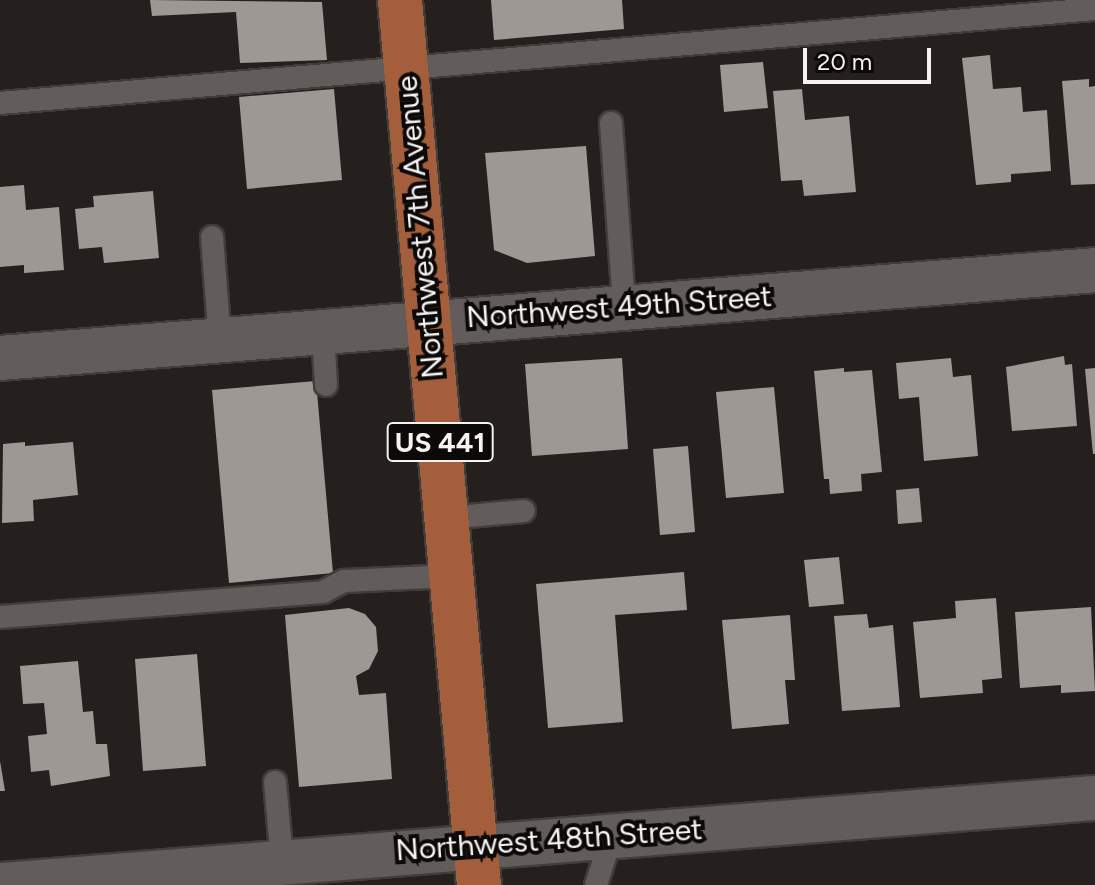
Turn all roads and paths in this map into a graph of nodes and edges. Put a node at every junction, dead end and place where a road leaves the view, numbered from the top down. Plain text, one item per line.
1 (400, 0) edge
2 (1095, 9) edge
3 (405, 69) junction
4 (0, 103) edge
5 (611, 123) dead end
6 (212, 237) dead end
7 (1095, 270) edge
8 (624, 306) junction
9 (429, 321) junction
10 (323, 331) junction
11 (220, 341) junction
12 (0, 358) edge
13 (326, 385) dead end
14 (524, 511) dead end
15 (447, 518) junction
16 (452, 576) junction
17 (0, 617) edge
18 (275, 782) dead end
19 (1095, 798) edge
20 (612, 835) junction
21 (282, 860) junction
22 (478, 865) edge
23 (3, 885) edge
24 (596, 885) edge

1 - 3 main road, Northwest 7th Avenue / US 441
2 - 3 lane
3 - 4 lane
3 - 9 main road, Northwest 7th Avenue / US 441
5 - 8 lane
6 - 11 lane
7 - 8 street, Northwest 49th Street
8 - 9 street, Northwest 49th Street
9 - 10 street, Northwest 49th Street
9 - 15 main road, Northwest 7th Avenue / US 441
10 - 11 street, Northwest 49th Street
10 - 13 lane
11 - 12 street, Northwest 49th Street
14 - 15 lane
15 - 16 main road, Northwest 7th Avenue / US 441
16 - 17 lane
16 - 22 main road, Northwest 7th Avenue / US 441
18 - 21 lane
19 - 20 street, Northwest 48th Street
20 - 22 street, Northwest 48th Street
20 - 24 lane
21 - 22 street, Northwest 48th Street
21 - 23 street, Northwest 48th Street

